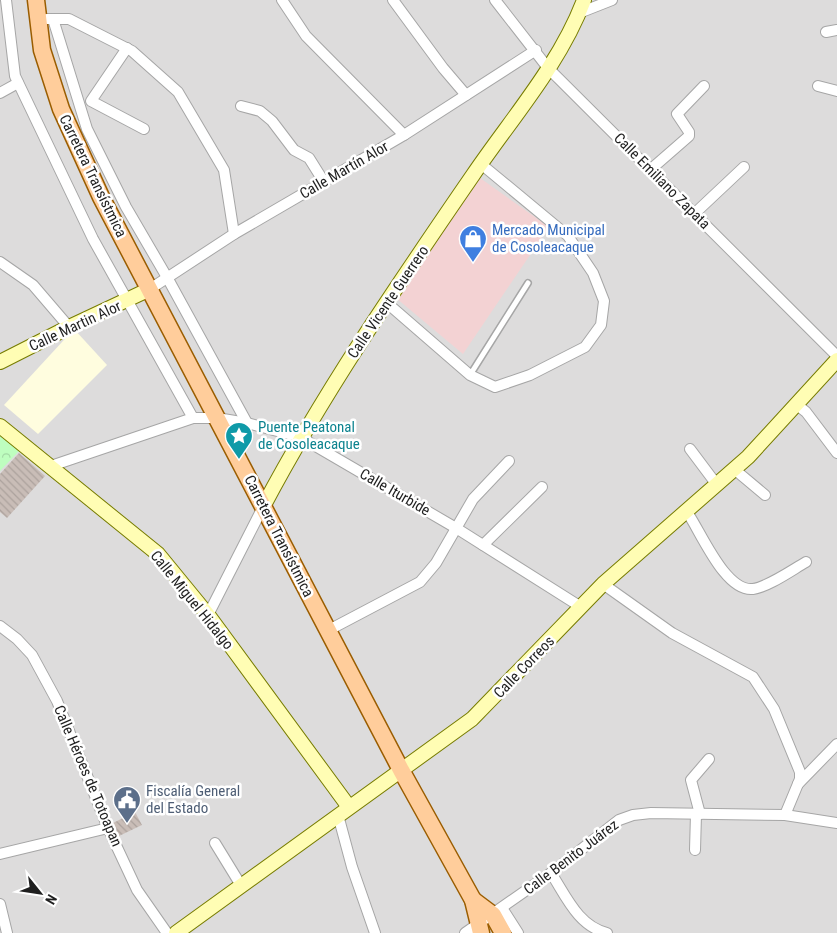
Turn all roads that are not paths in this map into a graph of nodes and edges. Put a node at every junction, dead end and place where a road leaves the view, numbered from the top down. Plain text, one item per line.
1 (6, 0) edge
2 (36, 0) edge
3 (282, 0) edge
4 (393, 0) edge
5 (495, 0) edge
6 (584, 0) edge
7 (612, 0) edge
8 (579, 14) junction
9 (46, 20) junction
10 (837, 30) edge
11 (826, 32) dead end
12 (127, 48) junction
13 (536, 50) junction
14 (548, 68) junction
15 (18, 83) junction
16 (704, 86) dead end
17 (818, 86) dead end
18 (837, 91) edge
19 (0, 93) edge
20 (466, 95) junction
21 (241, 106) dead end
22 (144, 129) dead end
23 (404, 135) junction
24 (480, 164) junction
25 (744, 167) dead end
26 (650, 170) junction
27 (324, 182) junction
28 (694, 214) junction
29 (234, 234) junction
30 (0, 262) edge
31 (168, 279) junction
32 (528, 283) dead end
33 (150, 289) junction
34 (128, 302) junction
35 (387, 303) junction
36 (69, 327) junction
37 (837, 356) edge
38 (837, 360) edge
39 (0, 362) edge
40 (470, 374) junction
41 (796, 404) junction
42 (193, 418) junction
43 (217, 418) junction
44 (247, 423) junction
45 (0, 426) edge
46 (300, 437) junction
47 (690, 449) dead end
48 (837, 454) edge
49 (509, 461) dead end
50 (51, 466) junction
51 (734, 469) junction
52 (716, 485) junction
53 (542, 487) dead end
54 (765, 495) dead end
55 (264, 505) junction
56 (687, 512) junction
57 (456, 528) junction
58 (483, 545) junction
59 (806, 562) dead end
60 (604, 584) junction
61 (582, 608) junction
62 (208, 615) junction
63 (0, 626) edge
64 (327, 631) junction
65 (837, 744) edge
66 (709, 759) dead end
67 (401, 770) junction
68 (798, 784) junction
69 (343, 811) junction
70 (698, 814) junction
71 (785, 815) junction
72 (837, 822) edge
73 (108, 828) junction
74 (215, 843) dead end
75 (695, 850) dead end
76 (0, 854) edge
77 (551, 873) junction
78 (242, 887) junction
79 (472, 900) junction
80 (0, 904) edge
81 (498, 911) junction
82 (472, 931) edge
83 (7, 933) edge
84 (167, 933) edge
85 (176, 933) edge
86 (375, 933) edge
87 (503, 933) edge
88 (518, 933) edge
89 (607, 933) edge

1 - 15 street
2 - 9 main road, Carretera Transístmica
3 - 23 street
4 - 20 street
5 - 13 street, Calle Emiliano Zapata
6 - 8 main road, Calle Vicente Guerrero
7 - 8 street
8 - 14 main road, Calle Vicente Guerrero
9 - 12 street
9 - 31 street
9 - 33 main road, Carretera Transístmica
10 - 11 street
12 - 22 street
12 - 29 street
13 - 14 street, Calle Emiliano Zapata
13 - 20 street, Calle Martín Alor
14 - 24 main road, Calle Vicente Guerrero
14 - 26 street, Calle Emiliano Zapata
15 - 19 street
15 - 34 street
16 - 26 street
17 - 18 street
20 - 23 street, Calle Martín Alor
21 - 27 street
23 - 27 street, Calle Martín Alor
24 - 35 main road, Calle Vicente Guerrero
24 - 40 street
25 - 28 street
26 - 28 street, Calle Emiliano Zapata
27 - 29 street, Calle Martín Alor
28 - 37 street, Calle Emiliano Zapata
29 - 31 street, Calle Martín Alor
30 - 36 street
31 - 33 street, Calle Martín Alor
31 - 44 street
32 - 40 lane
33 - 34 main road, Calle Martin Alor
33 - 43 main road, Carretera Transístmica
34 - 36 main road, Calle Martin Alor
34 - 42 street
35 - 40 street
35 - 46 main road, Calle Vicente Guerrero
36 - 39 main road, Calle Martin Alor
38 - 41 main road, Calle Correos
41 - 48 street
41 - 51 main road, Calle Correos
42 - 43 street, Calle Iturbide
42 - 50 street, Calle Iturbide
43 - 44 street, Calle Iturbide
43 - 55 main road, Carretera Transístmica
44 - 46 street, Calle Iturbide
45 - 50 main road, Calle Miguel Hidalgo
46 - 55 main road, Calle Vicente Guerrero
46 - 57 street, Calle Iturbide
47 - 52 street
49 - 57 street
50 - 62 main road, Calle Miguel Hidalgo
51 - 52 main road, Calle Correos
51 - 54 street
52 - 56 main road, Calle Correos
53 - 58 street
55 - 62 street, Calle Vicente Guerrero
55 - 64 main road, Carretera Transístmica
56 - 59 street
56 - 60 main road, Calle Correos
57 - 58 street, Calle Iturbide
57 - 64 street
58 - 61 street, Calle Iturbide
60 - 61 main road, Calle Correos
60 - 68 street
61 - 67 main road, Calle Correos
62 - 69 main road, Calle Miguel Hidalgo
63 - 73 street, Calle Héroes de Totoapan
64 - 67 main road, Carretera Transístmica
65 - 68 street
66 - 70 street
67 - 69 main road, Calle Correos
67 - 79 main road, Carretera Transístmica
68 - 71 street
69 - 78 main road, Calle Correos
69 - 86 street
70 - 71 street, Calle Benito Juárez
70 - 75 street
70 - 77 street, Calle Benito Juárez
71 - 72 street, Calle Benito Juárez
73 - 76 street
73 - 84 street, Calle Héroes de Totoapan
74 - 78 street
77 - 81 street, Calle Benito Juárez
77 - 89 street
78 - 85 main road, Calle Correos
79 - 81 main road, Carretera Transístmica
79 - 82 main road, Carretera Transístmica
80 - 83 street
81 - 82 street, Calle Benito Juárez
81 - 87 main road, Carretera Transístmica
81 - 88 street

